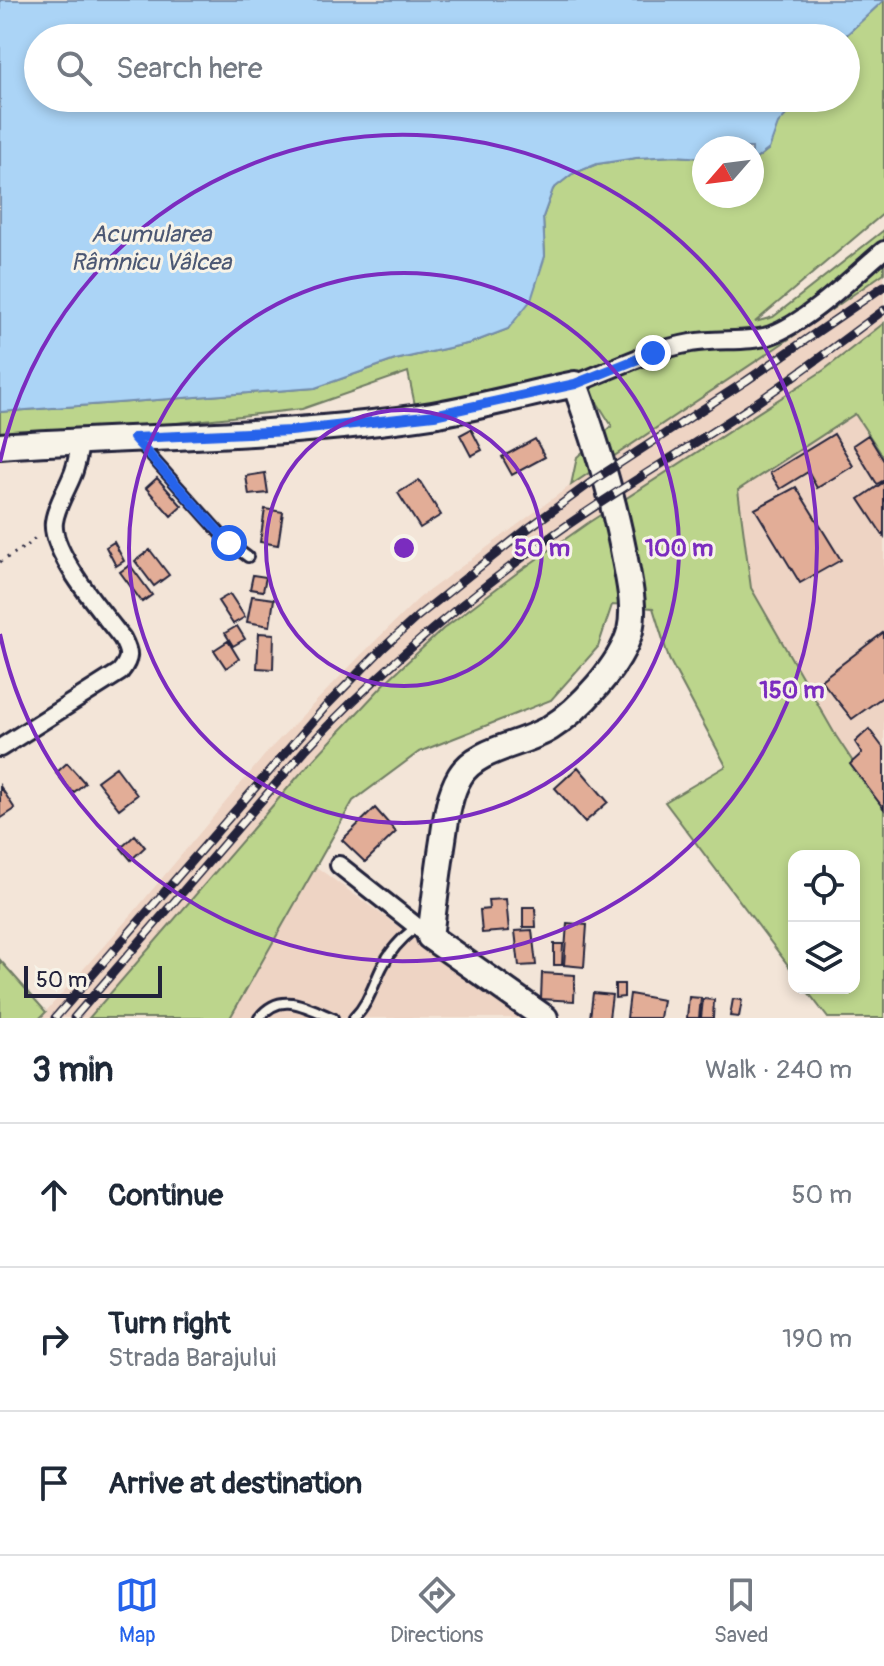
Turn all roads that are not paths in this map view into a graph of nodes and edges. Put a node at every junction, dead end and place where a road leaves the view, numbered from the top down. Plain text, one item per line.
1 (884, 250) edge
2 (575, 384) junction
3 (134, 438) junction
4 (81, 440) junction
5 (0, 446) edge
6 (248, 557) dead end
7 (0, 748) edge
8 (339, 865) dead end
9 (423, 932) junction
10 (259, 1018) edge
11 (333, 1018) edge
12 (354, 1018) edge
13 (545, 1018) edge

1 - 2 street
2 - 3 street
2 - 9 street
3 - 4 street
3 - 6 lane
4 - 5 street
4 - 7 street
8 - 9 street
9 - 12 lane
9 - 13 street
10 - 11 lane

